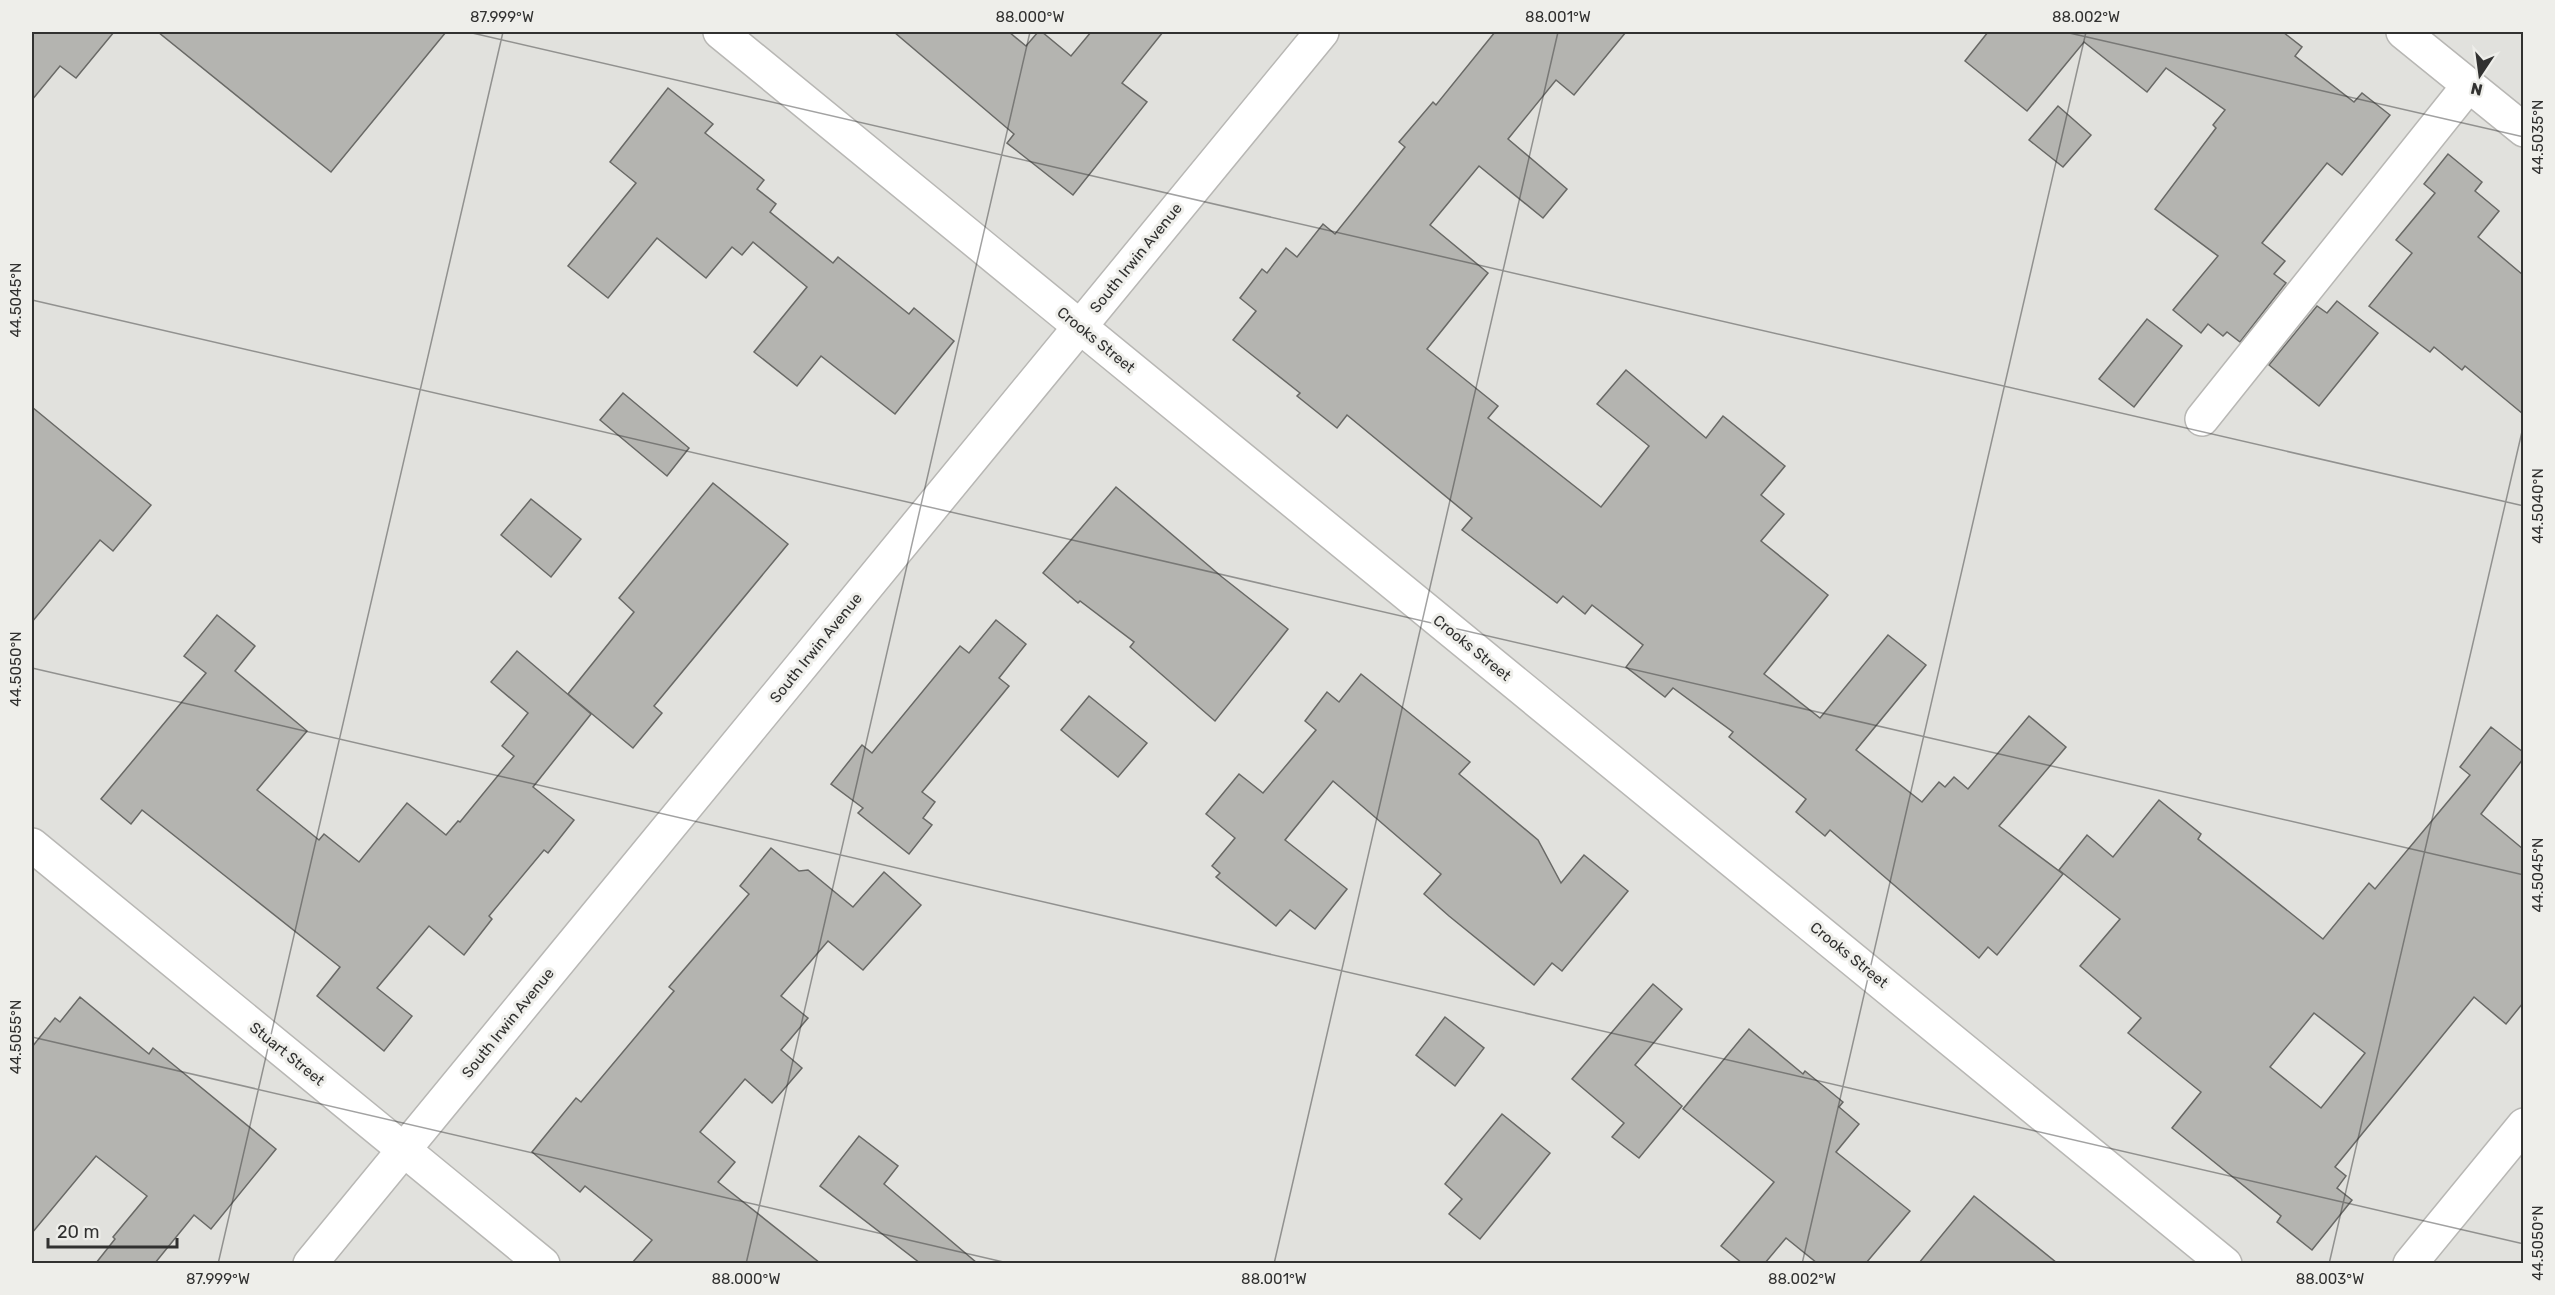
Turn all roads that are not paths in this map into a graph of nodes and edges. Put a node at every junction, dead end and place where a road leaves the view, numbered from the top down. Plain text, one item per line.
1 (720, 32) edge
2 (1322, 32) edge
3 (2403, 32) edge
4 (2469, 85) junction
5 (2523, 130) edge
6 (1080, 326) junction
7 (2202, 419) dead end
8 (32, 845) edge
9 (2523, 1125) edge
10 (404, 1150) junction
11 (310, 1263) edge
12 (543, 1263) edge
13 (2225, 1263) edge
14 (2410, 1263) edge

1 - 6 street, Crooks Street
2 - 6 street, South Irwin Avenue
3 - 4 street
4 - 5 street
4 - 7 street
6 - 10 street, South Irwin Avenue
6 - 13 street, Crooks Street
8 - 10 street, Stuart Street
9 - 14 street
10 - 11 street, South Irwin Avenue
10 - 12 street, Stuart Street

